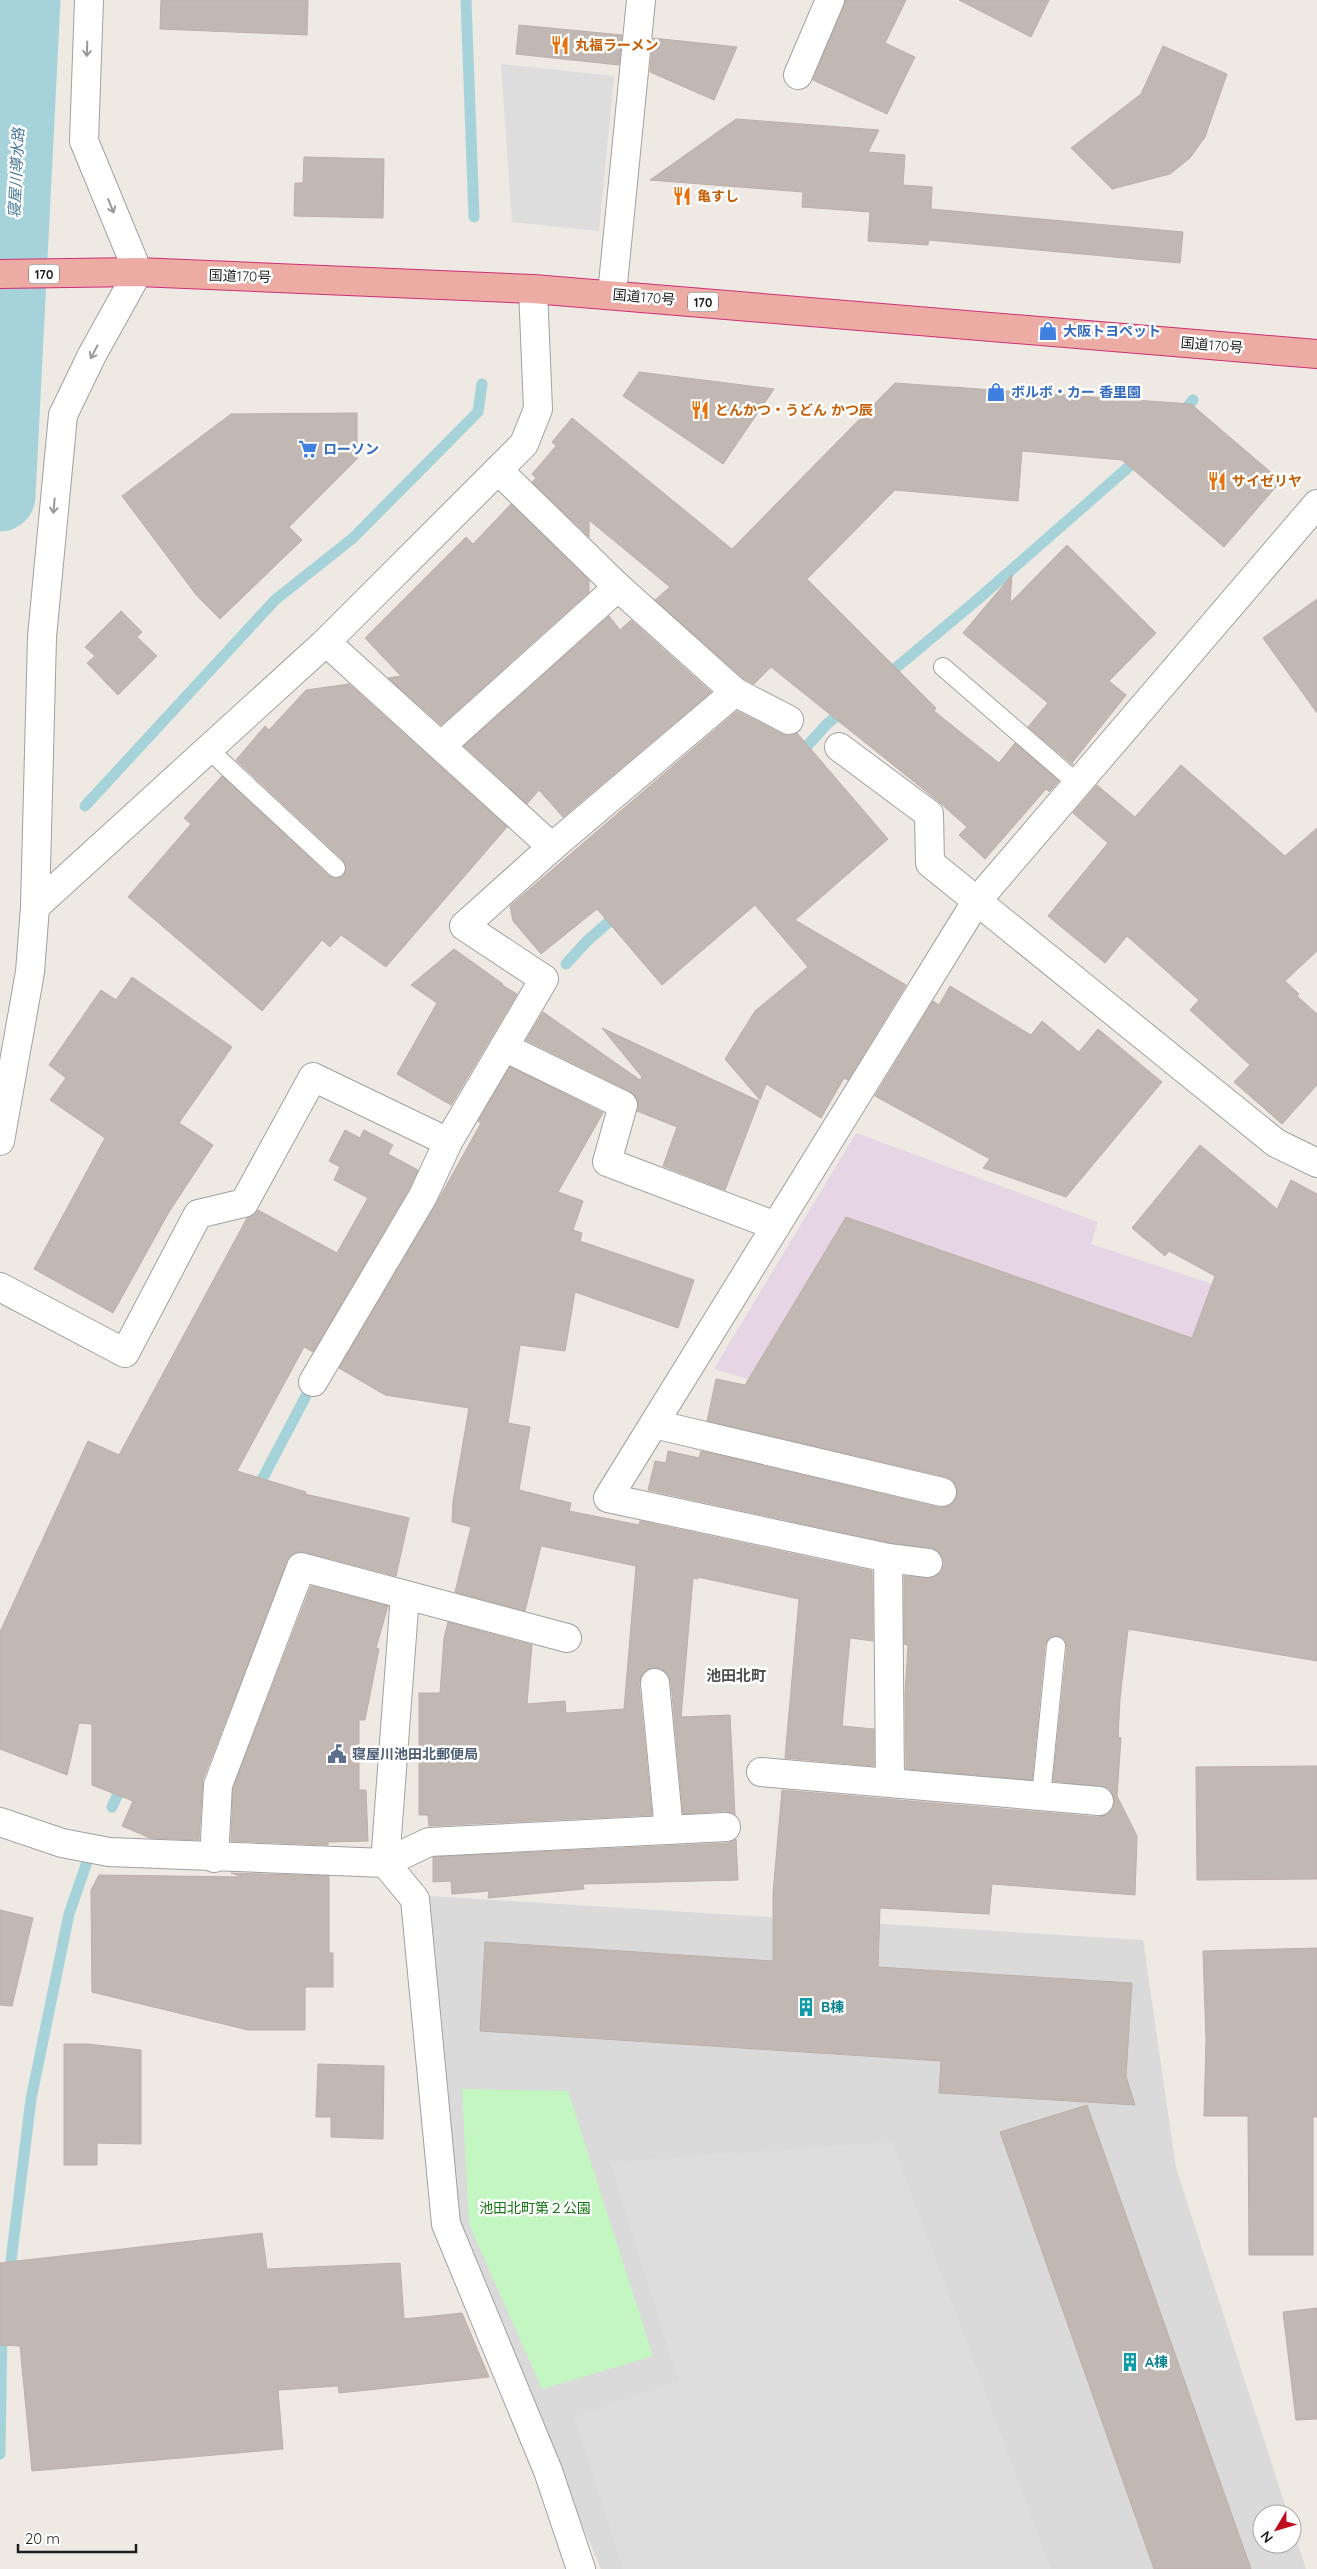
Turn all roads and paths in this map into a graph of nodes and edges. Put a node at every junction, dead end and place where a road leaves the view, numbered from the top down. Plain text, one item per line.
1 (88, 0) edge
2 (641, 0) edge
3 (830, 0) edge
4 (798, 75) dead end
5 (138, 272) junction
6 (0, 274) edge
7 (533, 289) junction
8 (612, 294) junction
9 (1317, 354) edge
10 (498, 470) junction
11 (1317, 504) edge
12 (618, 588) junction
13 (326, 642) junction
14 (943, 667) dead end
15 (735, 692) junction
16 (789, 720) dead end
17 (441, 746) junction
18 (839, 747) dead end
19 (208, 749) junction
20 (1078, 784) junction
21 (552, 847) junction
22 (336, 868) dead end
23 (976, 902) junction
24 (35, 906) junction
25 (504, 1047) junction
26 (0, 1141) edge
27 (448, 1142) junction
28 (1317, 1163) edge
29 (776, 1226) junction
30 (0, 1287) edge
31 (313, 1382) dead end
32 (654, 1424) junction
33 (942, 1492) dead end
34 (888, 1558) junction
35 (928, 1563) dead end
36 (405, 1595) junction
37 (567, 1638) dead end
38 (1056, 1646) dead end
39 (655, 1683) dead end
40 (761, 1772) dead end
41 (890, 1783) junction
42 (1041, 1796) junction
43 (1100, 1801) dead end
44 (0, 1822) edge
45 (726, 1827) dead end
46 (669, 1830) junction
47 (214, 1858) junction
48 (385, 1863) junction
49 (581, 2569) edge

1 -> 5 street
2 - 8 street
3 - 4 street
5 - 6 highway, 国道170号 / 170
5 - 7 highway, 国道170号 / 170
5 -> 24 street
7 - 8 highway, 国道170号 / 170
7 - 10 street
8 - 9 highway, 国道170号 / 170
10 - 12 street
10 - 13 street
11 - 20 street
12 - 15 street
12 - 17 street
13 - 17 street
13 - 19 street
14 - 20 lane
15 - 16 street
15 - 21 street
17 - 21 street
18 - 23 street
19 - 22 lane
19 - 24 street
20 - 23 street
21 - 25 street
23 - 28 street
23 - 29 street
24 - 26 street
25 - 27 street
25 - 29 street
27 - 30 street
27 - 31 street
29 - 32 street
32 - 33 street
32 - 34 street
34 - 35 street
34 - 41 street
36 - 37 street
36 - 47 street
36 - 48 street
38 - 42 lane
39 - 46 street
40 - 41 street
41 - 42 street
42 - 43 street
44 - 47 street
45 - 46 street
46 - 48 street
47 - 48 street
48 - 49 street

